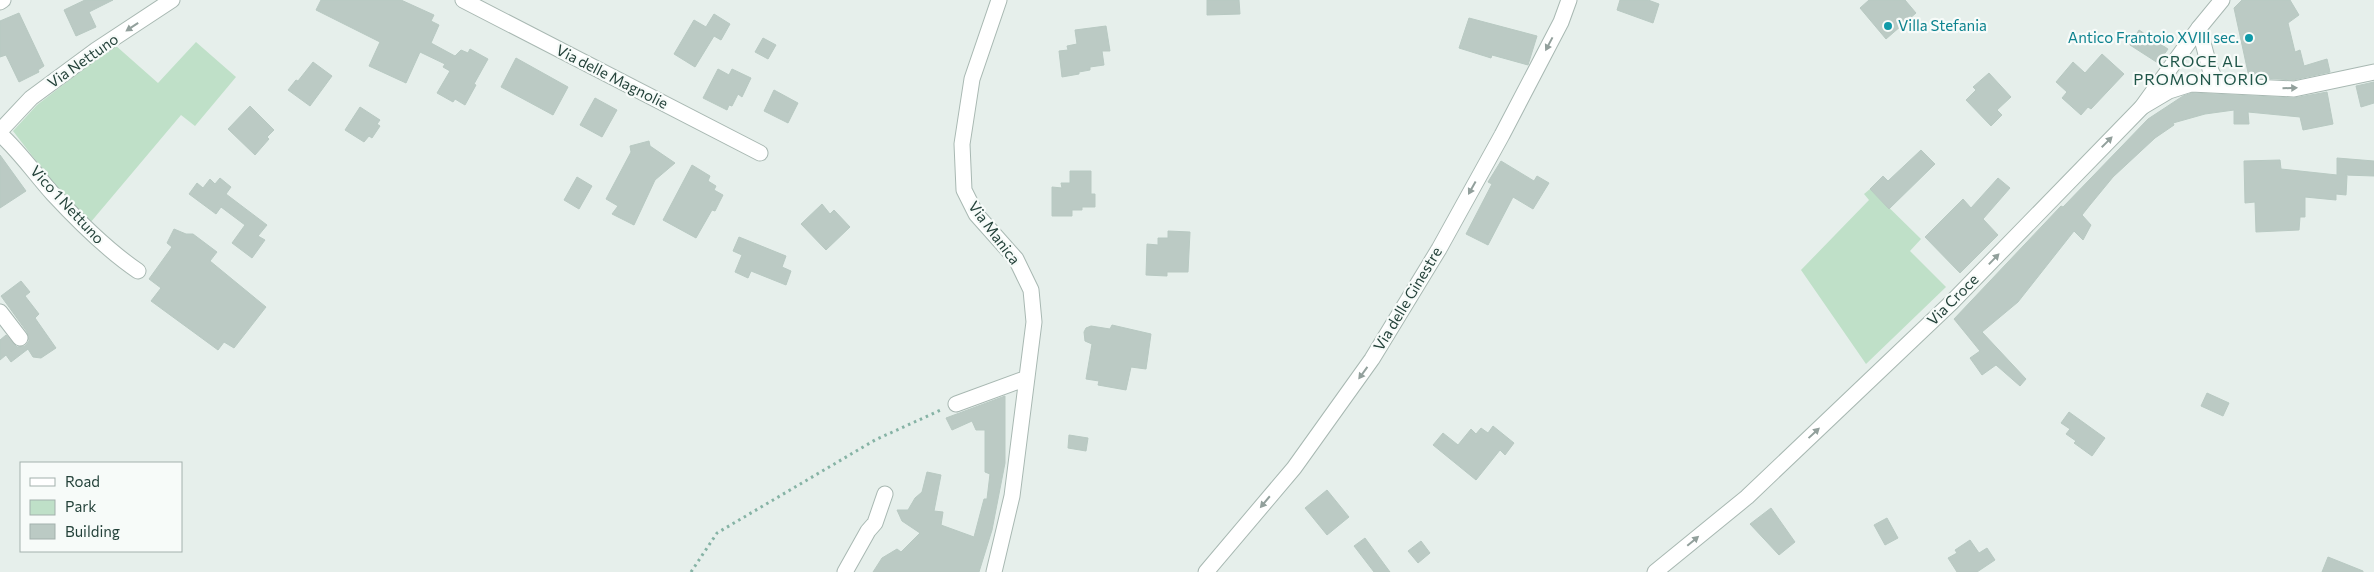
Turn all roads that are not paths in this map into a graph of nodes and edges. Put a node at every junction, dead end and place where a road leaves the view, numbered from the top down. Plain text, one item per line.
1 (172, 0) edge
2 (463, 0) edge
3 (999, 0) edge
4 (1569, 0) edge
5 (2222, 0) edge
6 (2199, 28) junction
7 (2374, 72) edge
8 (2218, 85) junction
9 (2142, 106) junction
10 (0, 132) edge
11 (760, 154) dead end
12 (138, 271) dead end
13 (0, 312) edge
14 (20, 338) dead end
15 (1027, 378) junction
16 (956, 404) road end
17 (885, 494) dead end
18 (846, 572) edge
19 (994, 572) edge
20 (1206, 572) edge
21 (1655, 572) edge

1 -> 10 street, Via Nettuno
2 - 11 street, Via delle Magnolie
3 - 15 street, Via Manica
4 -> 20 street, Via delle Ginestre
5 - 6 street, Via Croce
6 - 8 street
6 - 9 street, Via Croce
8 -> 7 street
8 - 9 street
21 -> 9 street, Via Croce
10 - 12 street, Vico 1 Nettuno
13 - 14 street
15 - 16 street
15 - 19 street, Via Manica
17 - 18 street

